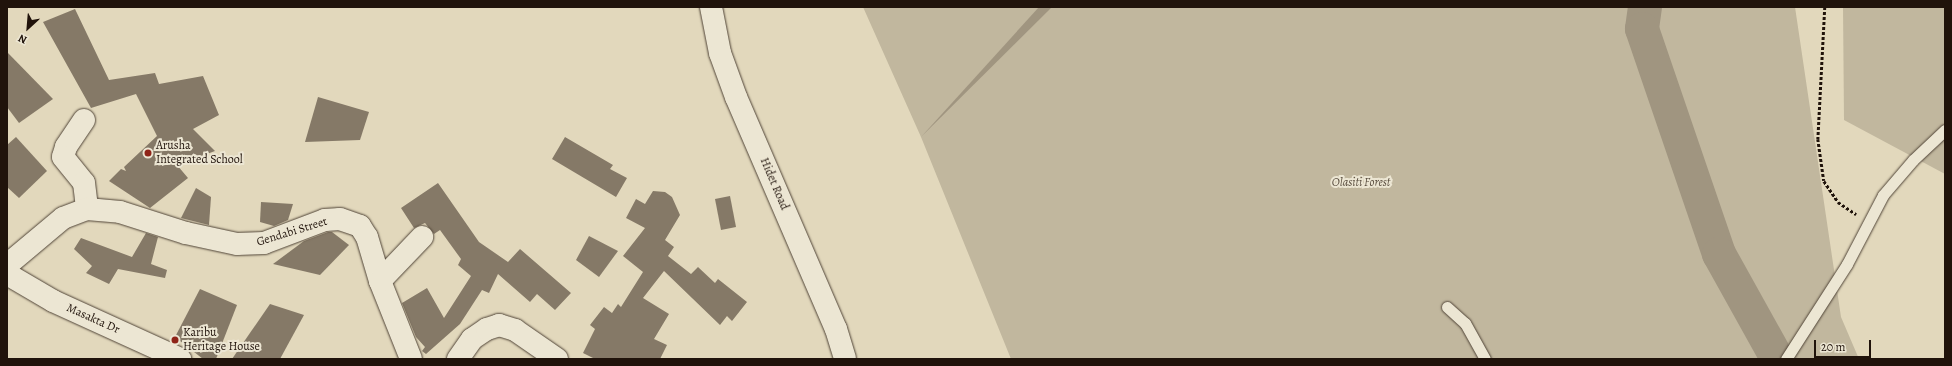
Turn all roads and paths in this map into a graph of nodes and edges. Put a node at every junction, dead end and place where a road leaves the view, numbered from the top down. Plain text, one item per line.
1 (711, 7) edge
2 (1825, 7) edge
3 (84, 120) dead end
4 (1945, 130) edge
5 (87, 209) junction
6 (1870, 224) junction
7 (422, 237) dead end
8 (7, 265) edge
9 (7, 274) edge
10 (380, 281) junction
11 (1447, 307) dead end
12 (180, 359) edge
13 (411, 359) edge
14 (458, 359) edge
15 (557, 359) edge
16 (846, 359) edge
17 (1485, 359) edge
18 (1786, 359) edge

1 - 16 street, Hidet Road
2 - 6 path
3 - 5 street
4 - 6 lane
5 - 8 street, Gendabi Street
5 - 10 street, Gendabi Street
6 - 18 lane
7 - 10 street
9 - 12 street, Masakta Dr
10 - 13 street, Gendabi Street
11 - 17 lane
14 - 15 street

